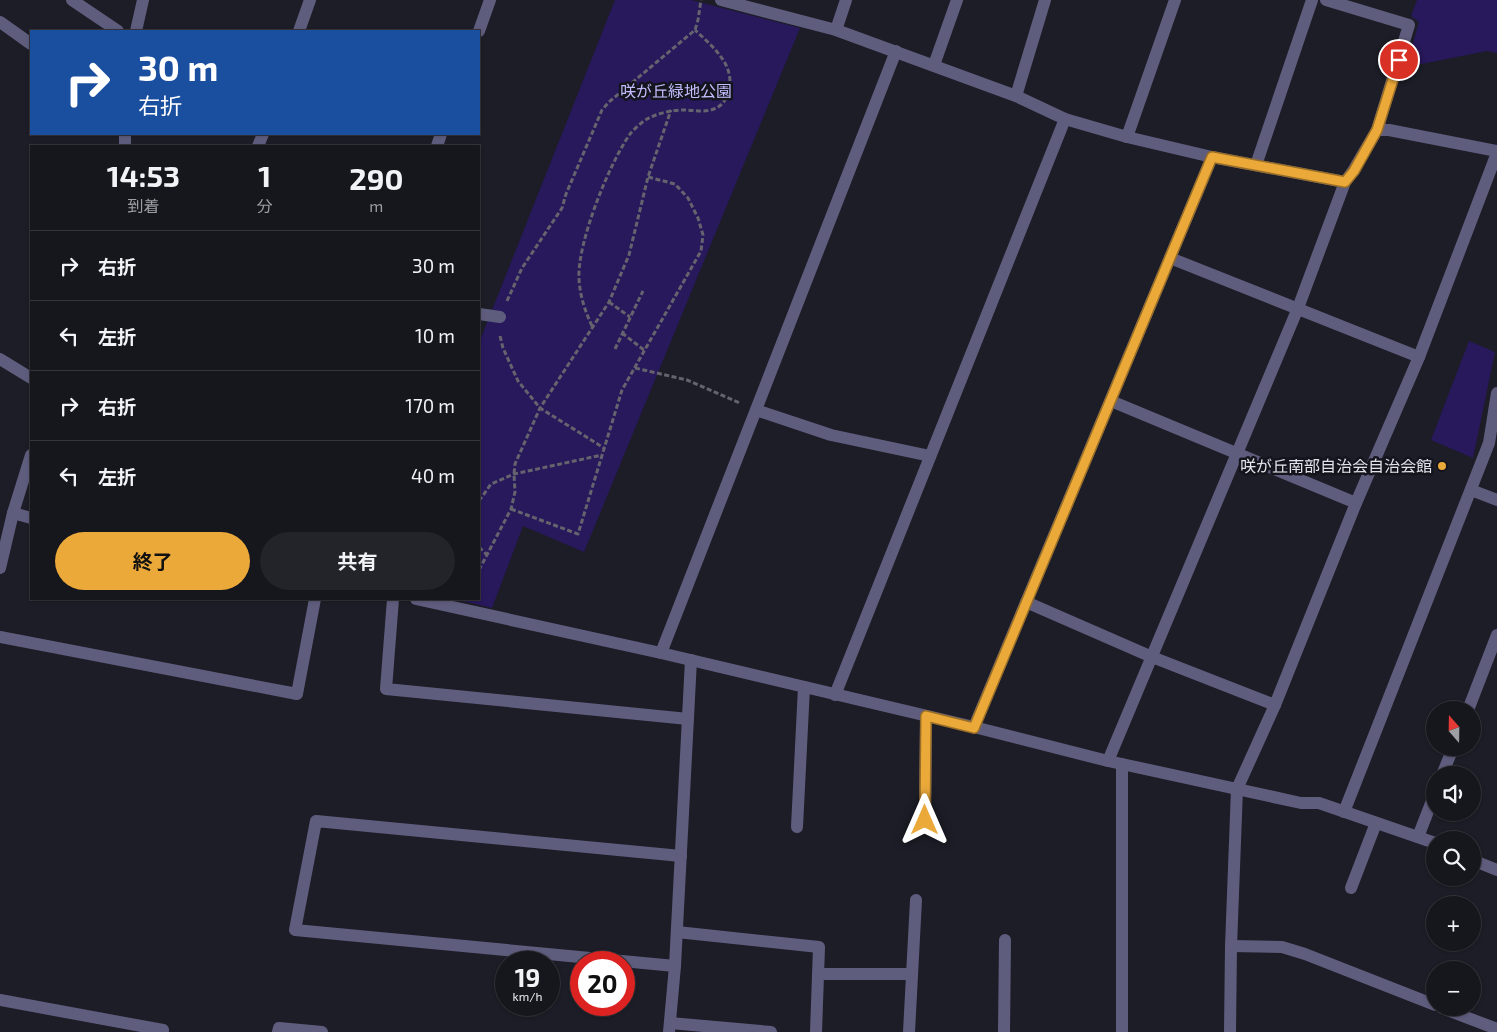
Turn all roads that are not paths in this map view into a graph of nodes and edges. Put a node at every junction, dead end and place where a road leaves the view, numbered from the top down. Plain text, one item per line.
1 (72, 0) edge
2 (143, 0) edge
3 (310, 0) edge
4 (490, 0) edge
5 (721, 0) edge
6 (846, 0) edge
7 (957, 0) edge
8 (1046, 0) edge
9 (1175, 0) edge
10 (1312, 0) edge
11 (1326, 0) edge
12 (0, 22) edge
13 (117, 30) edge
14 (136, 30) edge
15 (299, 30) edge
16 (478, 30) edge
17 (836, 30) junction
18 (30, 43) edge
19 (896, 51) junction
20 (934, 65) junction
21 (1016, 96) junction
22 (1065, 119) junction
23 (1377, 130) junction
24 (1127, 137) junction
25 (1497, 152) edge
26 (1212, 157) junction
27 (1256, 165) junction
28 (1345, 182) junction
29 (1170, 258) junction
30 (1298, 308) junction
31 (480, 314) edge
32 (500, 317) road end
33 (1419, 357) junction
34 (0, 359) edge
35 (30, 377) edge
36 (1497, 393) edge
37 (1110, 401) junction
38 (756, 410) junction
39 (1237, 454) junction
40 (930, 456) junction
41 (30, 458) edge
42 (1471, 490) junction
43 (1497, 500) edge
44 (1356, 503) junction
45 (13, 513) junction
46 (30, 518) edge
47 (2, 551) edge
48 (0, 568) edge
49 (315, 600) edge
50 (393, 600) edge
51 (421, 600) edge
52 (1026, 602) junction
53 (1497, 635) edge
54 (0, 637) edge
55 (661, 653) junction
56 (1152, 656) junction
57 (691, 660) junction
58 (804, 687) junction
59 (835, 695) junction
60 (1471, 701) edge
61 (1275, 705) junction
62 (926, 716) junction
63 (688, 719) junction
64 (974, 728) junction
65 (1108, 761) junction
66 (1122, 764) junction
67 (1237, 789) junction
68 (1344, 812) junction
69 (1426, 816) edge
70 (925, 820) dead end
71 (1376, 823) junction
72 (797, 827) dead end
73 (1418, 837) junction
74 (1426, 840) edge
75 (681, 856) junction
76 (1481, 864) edge
77 (1497, 870) edge
78 (1351, 888) dead end
79 (916, 900) dead end
80 (677, 932) junction
81 (1005, 940) dead end
82 (1231, 946) junction
83 (675, 966) junction
84 (818, 974) junction
85 (912, 974) junction
86 (0, 1000) edge
87 (1426, 1001) edge
88 (1463, 1016) edge
89 (669, 1027) edge
90 (1497, 1029) edge
91 (163, 1030) dead end
92 (278, 1032) edge
93 (322, 1032) edge
94 (771, 1032) edge
95 (816, 1032) edge
96 (908, 1032) edge
97 (1004, 1032) edge
98 (1122, 1032) edge
99 (1230, 1032) edge

1 - 13 street
2 - 14 street
3 - 15 street
4 - 16 street
5 - 17 street
6 - 17 street
7 - 20 street
8 - 21 street
9 - 24 street
10 - 27 street
11 - 23 street
12 - 18 street
17 - 19 street
19 - 20 street
19 - 38 street
20 - 21 street
21 - 22 street
22 - 24 street
22 - 40 street
23 - 25 street
23 - 28 street
24 - 26 street
25 - 33 street
26 - 27 street
26 - 29 street
27 - 28 street
28 - 30 street
29 - 30 street
29 - 37 street
30 - 33 street
30 - 39 street
31 - 32 street
33 - 44 street
34 - 35 street
36 - 42 street
37 - 39 street
37 - 52 street
38 - 40 street
38 - 55 street
39 - 44 street
39 - 56 street
40 - 59 street
41 - 45 street
42 - 43 street
42 - 68 street
44 - 61 street
45 - 46 street
45 - 47 street
47 - 48 street
49 - 54 street
50 - 63 street
51 - 55 street
52 - 56 street
52 - 64 street
53 - 60 street
55 - 57 street
56 - 61 street
56 - 65 street
57 - 58 street
57 - 63 street
58 - 59 street
58 - 72 street
59 - 62 street
61 - 67 street
62 - 64 street
62 - 70 street
63 - 75 street
64 - 65 street
65 - 66 street
66 - 67 street
66 - 98 street
67 - 68 street
67 - 82 street
68 - 71 street
69 - 73 street
71 - 73 street
71 - 78 street
73 - 74 street
75 - 80 street
75 - 83 street
76 - 77 street
79 - 85 street
80 - 83 street
80 - 84 street
81 - 97 street
82 - 87 street
82 - 99 street
83 - 89 street
84 - 85 street
84 - 95 street
85 - 96 street
86 - 91 street
88 - 90 street
89 - 94 street
92 - 93 street

